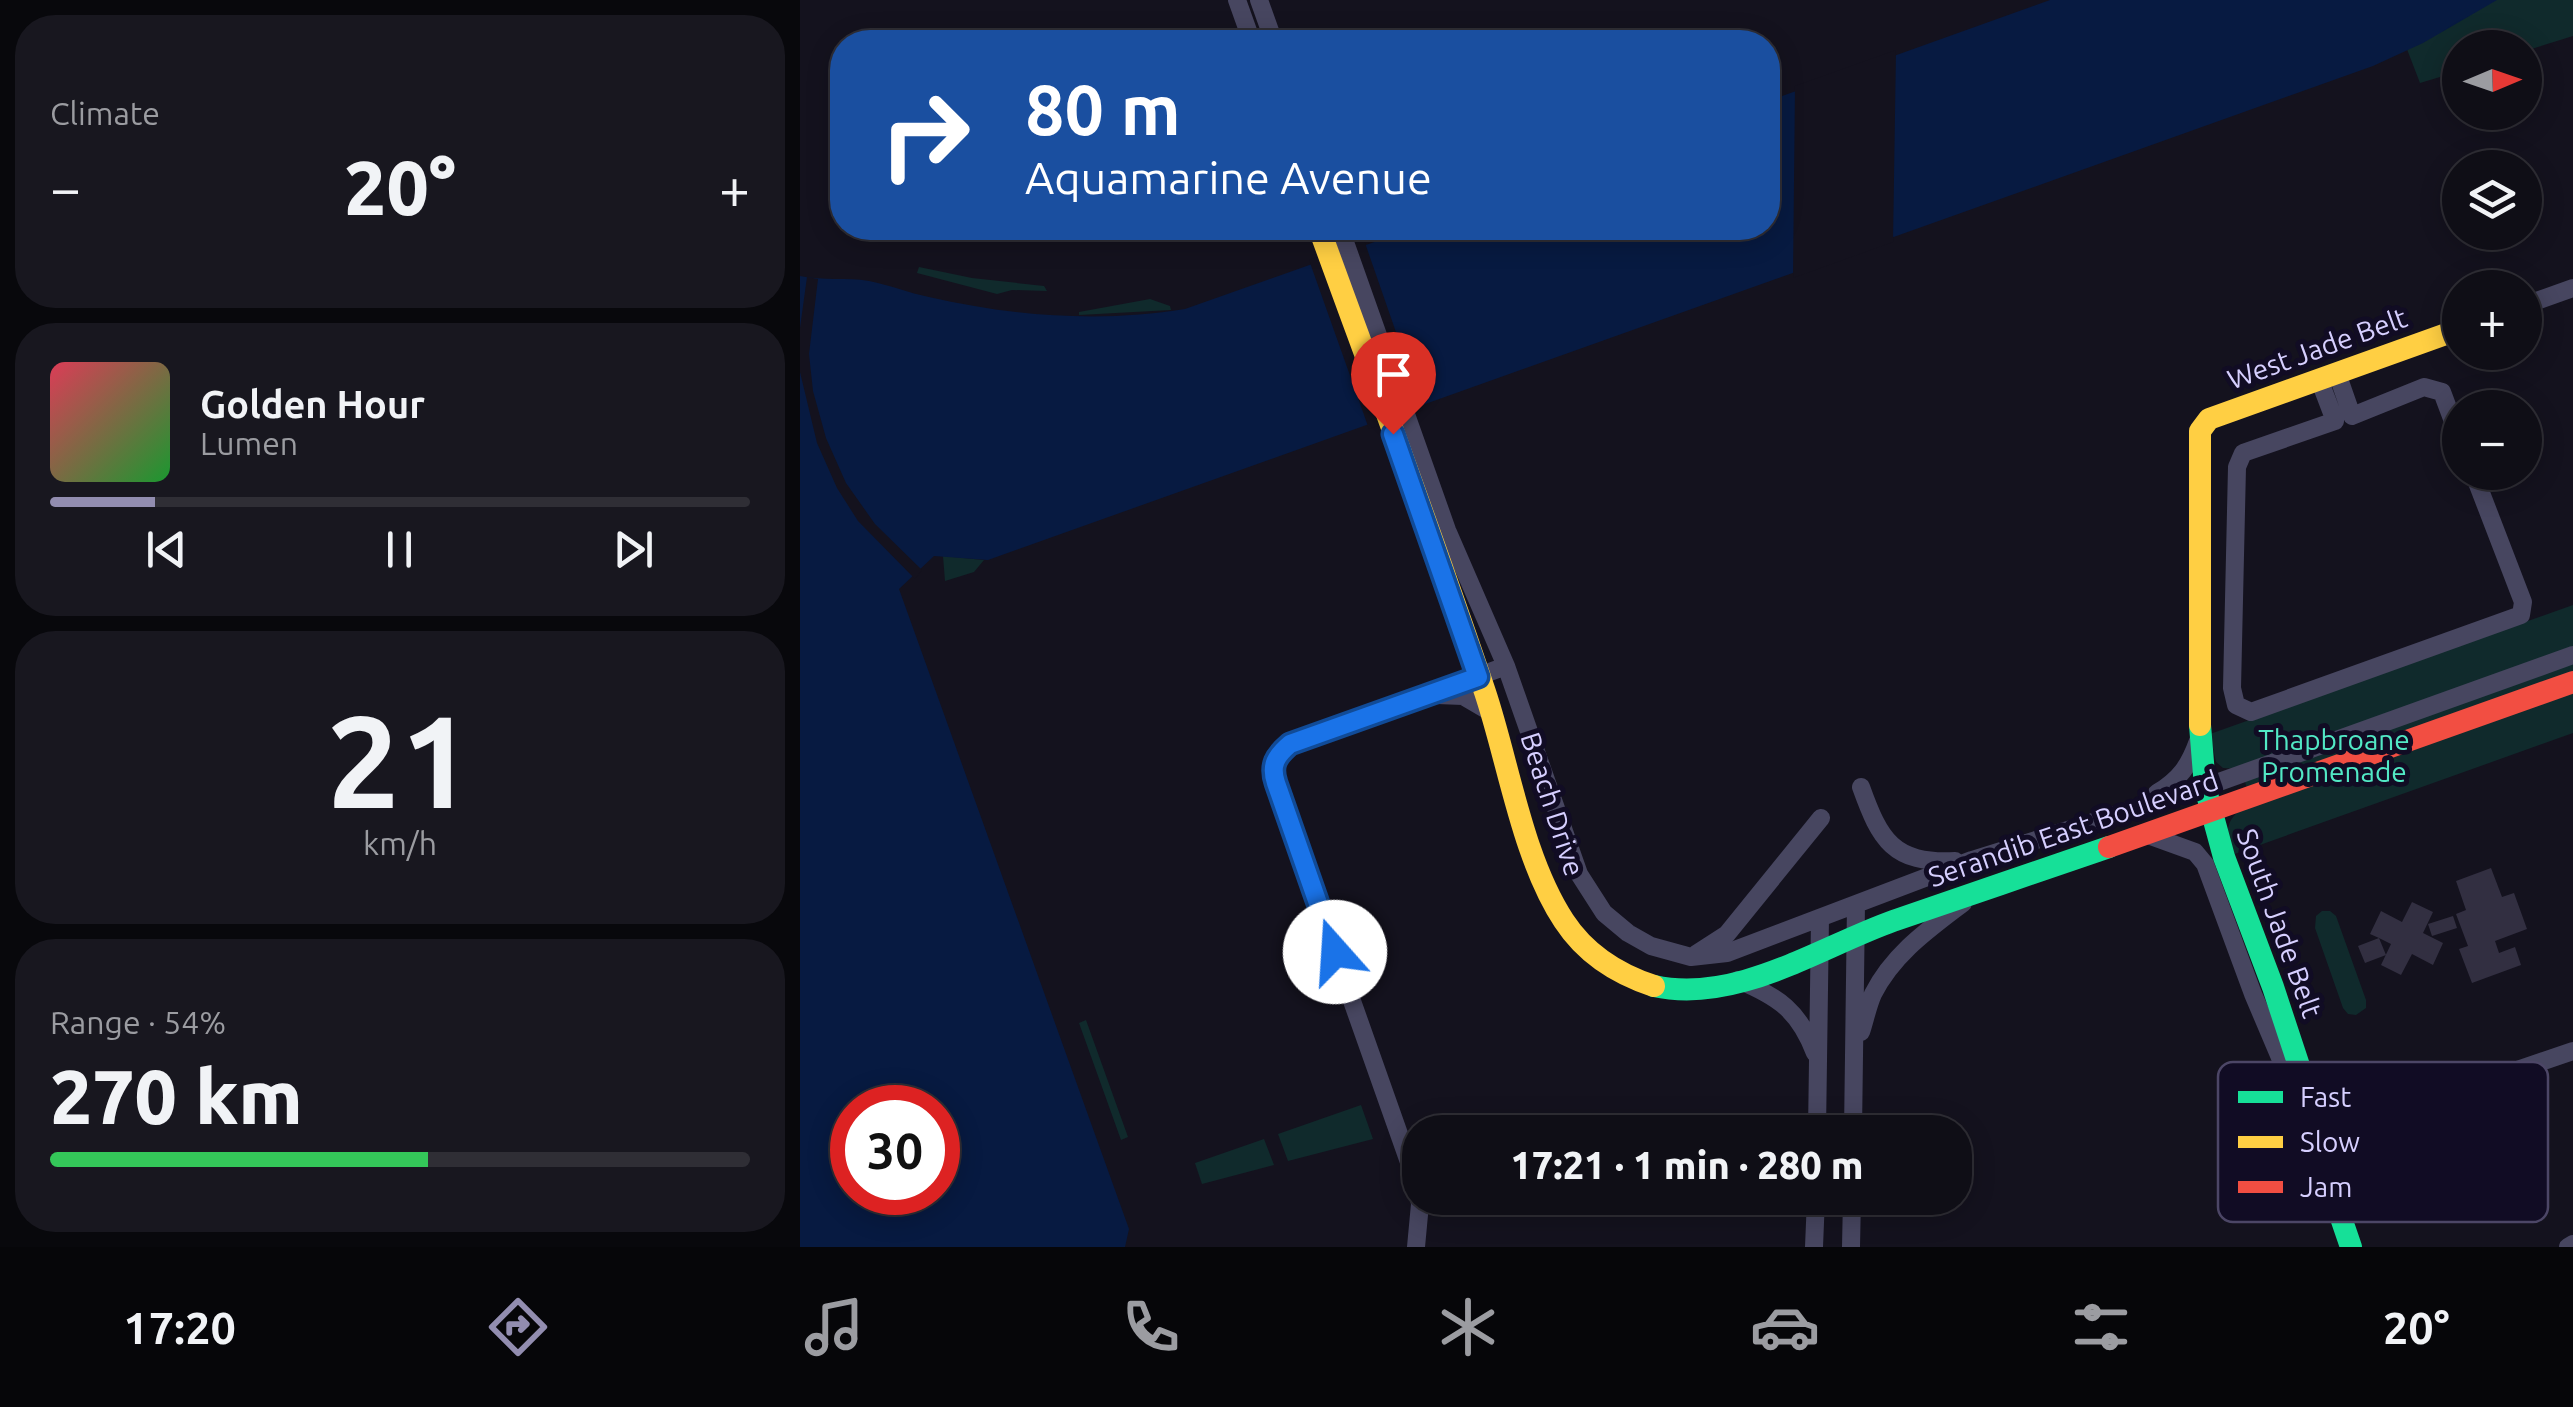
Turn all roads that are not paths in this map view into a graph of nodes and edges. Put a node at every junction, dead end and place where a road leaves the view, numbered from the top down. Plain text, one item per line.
1 (1237, 0) edge
2 (1259, 0) edge
3 (1248, 30) edge
4 (1270, 30) edge
5 (1334, 240) edge
6 (2573, 288) edge
7 (2542, 299) edge
8 (2442, 335) edge
9 (2328, 376) junction
10 (2442, 392) edge
11 (1402, 431) junction
12 (2200, 431) joint
13 (2480, 490) edge
14 (2573, 656) edge
15 (1506, 666) junction
16 (1478, 677) junction
17 (2573, 682) edge
18 (1426, 695) junction
19 (1492, 713) junction
20 (2200, 737) junction
21 (2204, 787) junction
22 (1860, 788) dead end
23 (2135, 806) junction
24 (2209, 813) junction
25 (1821, 818) dead end
26 (2148, 835) junction
27 (1972, 860) junction
28 (1976, 894) junction
29 (1856, 904) junction
30 (1820, 918) junction
31 (1856, 936) junction
32 (1820, 950) junction
33 (1691, 957) junction
34 (1738, 980) junction
35 (2573, 1051) edge
36 (1855, 1053) junction
37 (2282, 1062) edge
38 (2297, 1062) edge
39 (2541, 1062) edge
40 (1819, 1063) junction
41 (1817, 1115) edge
42 (1854, 1115) edge
43 (1815, 1215) edge
44 (1852, 1215) edge
45 (2342, 1222) edge
46 (1416, 1247) edge
47 (1814, 1247) edge
48 (1851, 1247) edge
49 (2351, 1247) edge

1 - 3 street
2 - 4 street
5 - 11 street
6 - 7 street
8 - 9 street, West Jade Belt
9 - 10 street
9 - 12 street, West Jade Belt
9 - 13 street
11 - 15 street, Beach Drive
11 - 16 street, Beach Drive
12 - 20 street, South Jade Belt
14 - 21 street, Serandib East Boulevard
15 - 16 street
15 - 33 street, Beach Drive
16 - 18 street
16 - 19 street, Beach Drive
17 - 24 street, Serandib East Boulevard
18 - 19 street
18 - 46 street
19 - 34 street, Beach Drive
20 - 21 street, South Jade Belt
20 - 23 street
21 - 23 street, Serandib East Boulevard
21 - 24 street, South Jade Belt
22 - 27 street
23 - 27 street, Serandib East Boulevard
24 - 26 street, Serandib East Boulevard
24 - 38 street, South Jade Belt
25 - 33 street
26 - 28 street, Serandib East Boulevard
26 - 37 street
27 - 29 street, Serandib East Boulevard
28 - 31 street, Serandib East Boulevard
28 - 36 street
29 - 30 street, Serandib East Boulevard
29 - 31 street
30 - 32 street
30 - 33 street, Beach Drive
31 - 32 street, Serandib East Boulevard
31 - 36 street
32 - 34 street, Beach Drive
32 - 40 street
34 - 40 street
35 - 39 street
36 - 42 street
40 - 41 street
43 - 47 street
44 - 48 street
45 - 49 street, South Jade Belt

